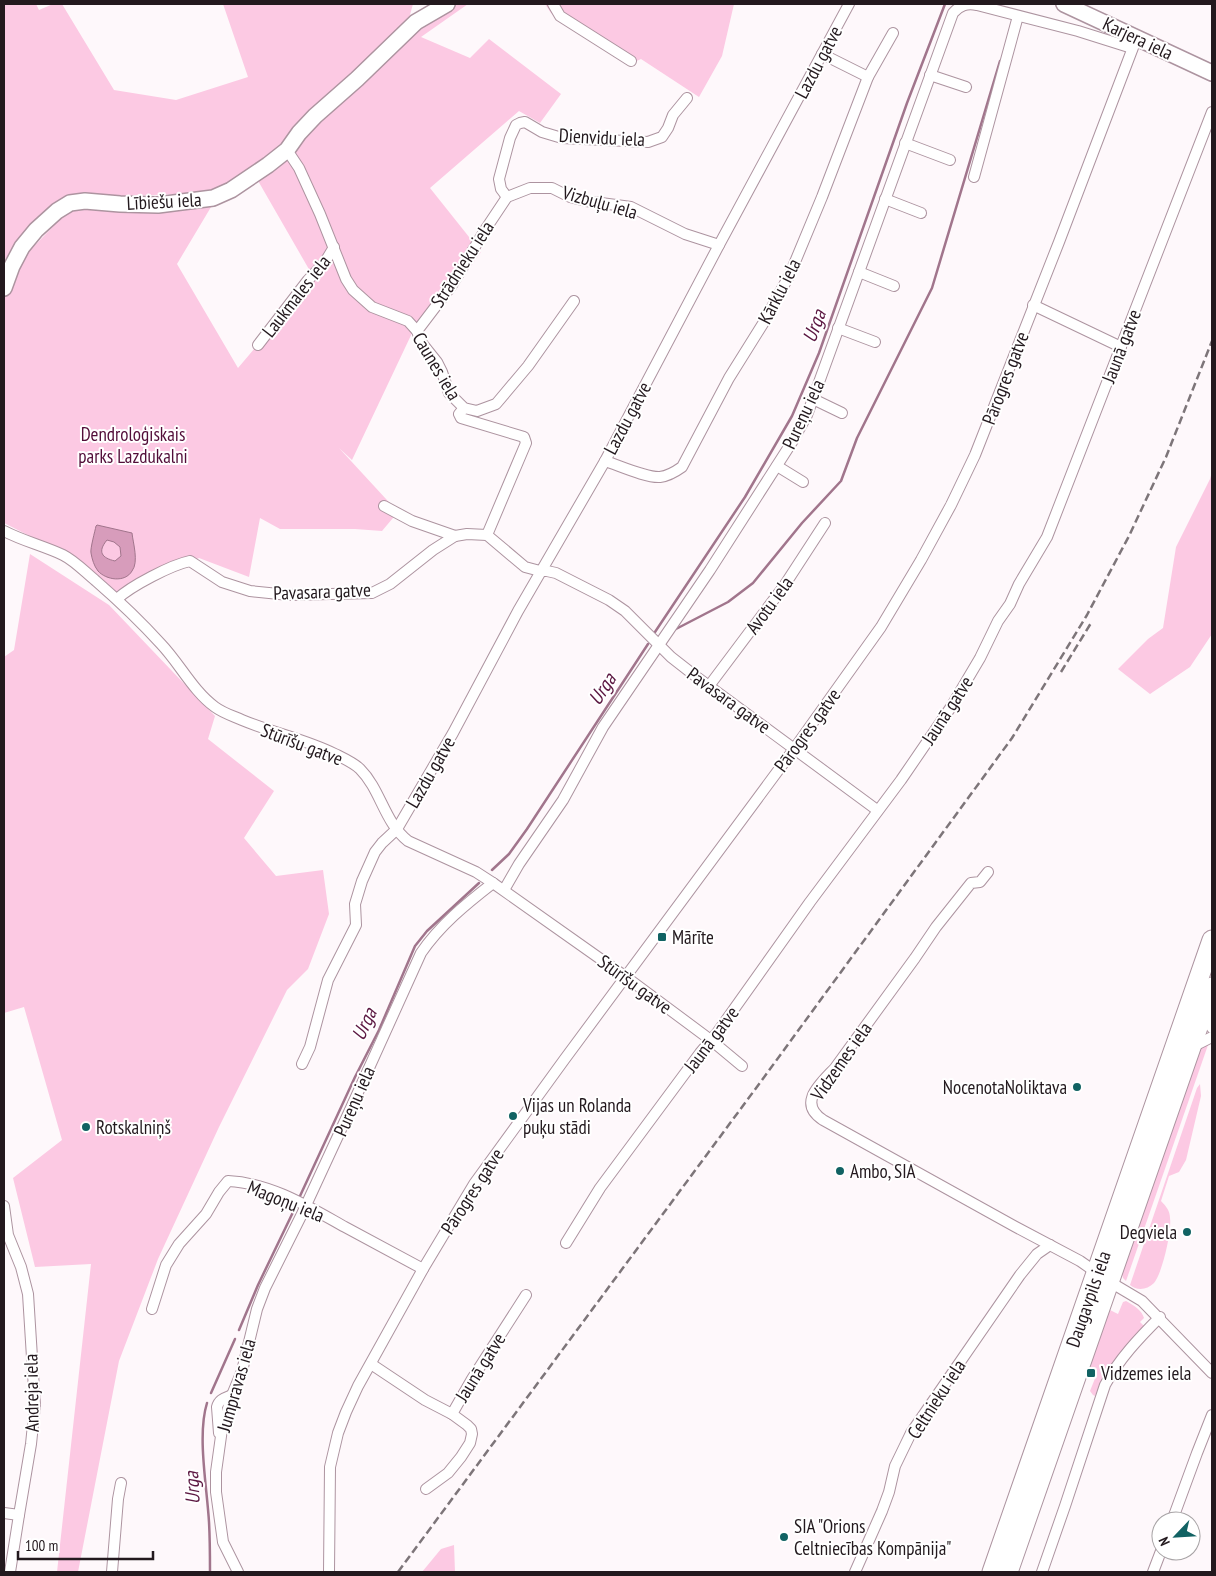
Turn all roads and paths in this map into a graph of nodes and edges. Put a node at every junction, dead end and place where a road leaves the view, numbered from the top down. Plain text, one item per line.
1 (447, 4) edge
2 (553, 4) edge
3 (849, 4) edge
4 (1064, 4) edge
5 (1018, 16) junction
6 (893, 33) dead end
7 (1134, 43) junction
8 (822, 54) junction
9 (631, 61) dead end
10 (1212, 73) edge
11 (930, 75) junction
12 (868, 77) junction
13 (966, 87) dead end
14 (687, 98) dead end
15 (1212, 112) edge
16 (905, 143) junction
17 (287, 150) junction
18 (950, 160) dead end
19 (974, 177) dead end
20 (507, 197) junction
21 (885, 199) junction
22 (921, 214) dead end
23 (719, 244) junction
24 (334, 247) junction
25 (859, 272) junction
26 (894, 286) dead end
27 (4, 288) edge
28 (574, 301) dead end
29 (1033, 305) junction
30 (838, 328) junction
31 (417, 331) junction
32 (875, 342) dead end
33 (258, 345) dead end
34 (1121, 347) junction
35 (813, 399) junction
36 (464, 408) junction
37 (842, 413) dead end
38 (604, 461) junction
39 (777, 466) junction
40 (803, 482) dead end
41 (384, 506) dead end
42 (825, 522) dead end
43 (4, 531) edge
44 (487, 535) junction
45 (455, 536) junction
46 (540, 571) junction
47 (117, 599) junction
48 (657, 642) junction
49 (709, 686) junction
50 (794, 749) junction
51 (877, 810) junction
52 (397, 829) junction
53 (988, 872) dead end
54 (493, 883) junction
55 (504, 890) junction
56 (1212, 940) edge
57 (626, 977) junction
58 (1212, 987) edge
59 (1204, 1011) junction
60 (1212, 1028) edge
61 (1212, 1037) edge
62 (712, 1041) junction
63 (1191, 1048) junction
64 (302, 1064) dead end
65 (742, 1066) dead end
66 (305, 1205) junction
67 (4, 1206) edge
68 (4, 1216) edge
69 (566, 1243) dead end
70 (1050, 1245) junction
71 (422, 1269) junction
72 (1103, 1277) junction
73 (526, 1295) dead end
74 (152, 1309) dead end
75 (1160, 1318) junction
76 (370, 1364) junction
77 (1212, 1373) edge
78 (452, 1414) junction
79 (1212, 1415) edge
80 (121, 1484) dead end
81 (426, 1489) dead end
82 (1176, 1511) edge
83 (4, 1513) edge
84 (19, 1515) junction
85 (10, 1572) edge
86 (112, 1572) edge
87 (238, 1572) edge
88 (329, 1572) edge
89 (855, 1572) edge
90 (992, 1572) edge
91 (1008, 1572) edge
92 (1042, 1572) edge

1 - 17 street, Lībiešu iela
2 - 9 street
3 - 8 street, Lazdu gatve
4 - 7 street, Karjera iela
5 - 7 street
5 - 11 street, Pureņu iela
5 - 19 street
6 - 12 street, Kārklu iela
7 - 10 street, Karjera iela
7 - 29 street, Pārogres gatve
8 - 12 street
8 - 23 street, Lazdu gatve
11 - 13 street
11 - 16 street, Pureņu iela
12 - 38 street, Kārklu iela
14 - 20 street, Dienvidu iela
15 - 34 street, Jaunā gatve
16 - 18 street
16 - 21 street, Pureņu iela
17 - 24 street, Caunes iela
17 - 27 street, Lībiešu iela
20 - 23 street, Vizbuļu iela
20 - 31 street, Strādnieku iela
21 - 22 street
21 - 25 street, Pureņu iela
23 - 38 street, Lazdu gatve
24 - 31 street, Caunes iela
24 - 33 street, Laukmales iela
25 - 26 street
25 - 30 street, Pureņu iela
28 - 36 street, Caunes iela
29 - 34 street
29 - 50 street, Pārogres gatve
30 - 32 street
30 - 35 street, Pureņu iela
31 - 36 street, Caunes iela
34 - 51 street, Jaunā gatve
35 - 37 street
35 - 39 street, Pureņu iela
36 - 44 street
38 - 46 street, Lazdu gatve
39 - 40 street
39 - 48 street, Pureņu iela
41 - 45 street
42 - 49 street, Avotu iela
43 - 47 street, Stūrīšu gatve
44 - 45 street, Pavasara gatve
44 - 46 street
45 - 47 street, Pavasara gatve
46 - 48 street, Pavasara gatve
46 - 52 street, Lazdu gatve
47 - 52 street, Stūrīšu gatve
48 - 49 street, Pavasara gatve
48 - 55 street, Pureņu iela
49 - 50 street, Pavasara gatve
50 - 51 street, Pavasara gatve
50 - 57 street, Pārogres gatve
51 - 62 street, Jaunā gatve
52 - 54 street, Stūrīšu gatve
52 - 64 street, Lazdu gatve
53 - 70 street, Vidzemes iela
54 - 55 street, Stūrīšu gatve
54 - 66 street, Pureņu iela
55 - 57 street, Stūrīšu gatve
56 - 72 highway, Daugavpils iela
57 - 62 street, Stūrīšu gatve
57 - 71 street, Pārogres gatve
58 - 59 highway, Daugavpils iela
59 - 60 street
59 - 63 highway, Daugavpils iela
61 - 63 street
62 - 65 street, Stūrīšu gatve
62 - 69 street, Jaunā gatve
63 - 72 highway, Daugavpils iela
66 - 71 street, Magoņu iela
66 - 74 street, Magoņu iela
66 - 87 street, Jumpravas iela
67 - 68 street, Andreja iela
68 - 84 street, Andreja iela
70 - 72 street, Vidzemes iela
70 - 89 street, Celtnieku iela
71 - 76 street, Pārogres gatve
72 - 75 street, Vidzemes iela
72 - 90 highway, Daugavpils iela
72 - 91 highway, Daugavpils iela
73 - 78 street, Jaunā gatve
75 - 77 street, Vidzemes iela
75 - 92 street
76 - 78 street
76 - 88 street
78 - 81 street
79 - 82 street
80 - 86 street
83 - 84 street
84 - 85 street, Andreja iela

